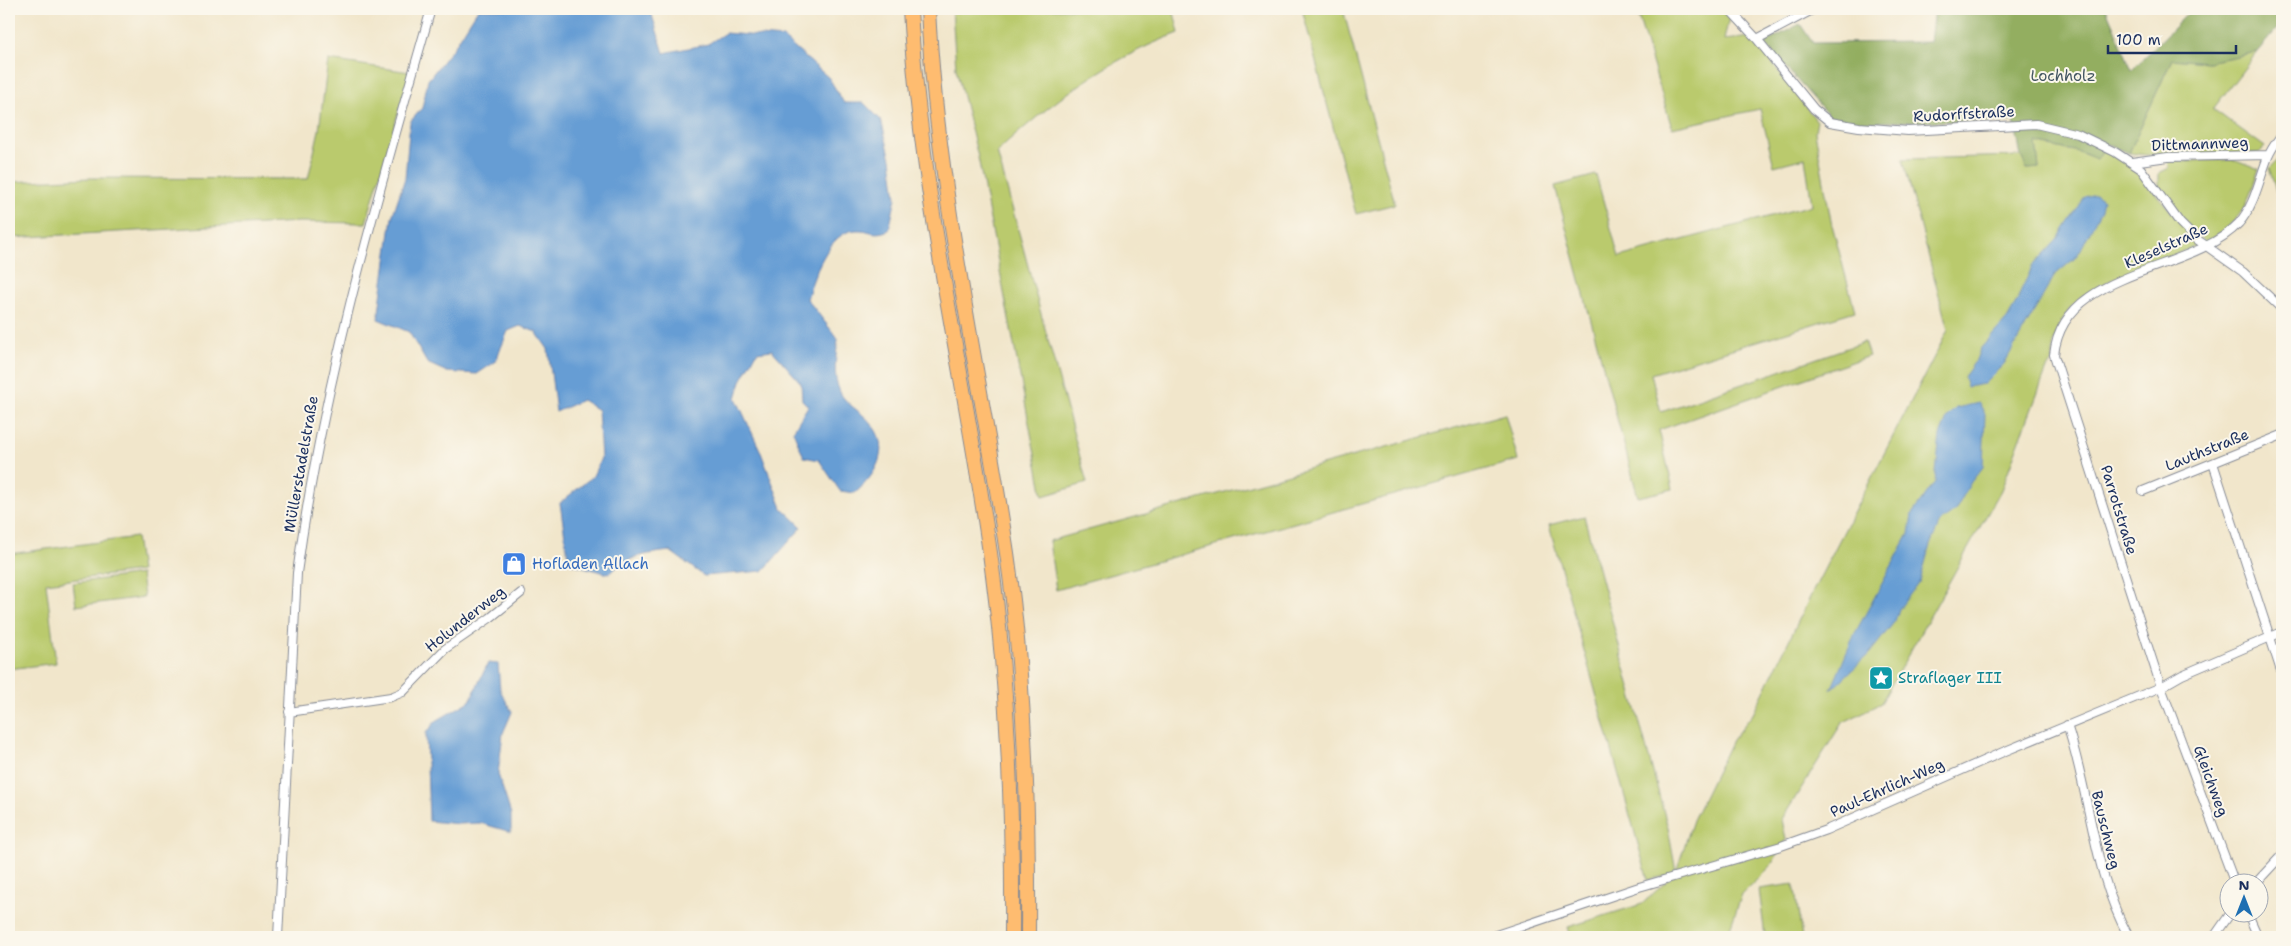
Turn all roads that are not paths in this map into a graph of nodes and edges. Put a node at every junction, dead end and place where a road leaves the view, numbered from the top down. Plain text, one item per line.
1 (431, 9) edge
2 (910, 9) edge
3 (928, 9) edge
4 (1729, 9) edge
5 (1814, 9) edge
6 (1758, 39) junction
7 (2282, 134) edge
8 (2268, 155) junction
9 (2132, 162) junction
10 (2205, 245) junction
11 (2282, 308) edge
12 (2056, 340) joint
13 (2282, 435) edge
14 (2213, 463) junction
15 (2143, 491) dead end
16 (521, 593) dead end
17 (2282, 632) edge
18 (2270, 637) junction
19 (2282, 674) edge
20 (2162, 687) junction
21 (289, 712) junction
22 (2067, 725) junction
23 (2282, 855) edge
24 (2231, 874) edge
25 (2264, 874) edge
26 (2223, 924) edge
27 (2252, 924) edge
28 (278, 937) edge
29 (1012, 937) edge
30 (1028, 937) edge
31 (1490, 937) edge
32 (2129, 937) edge
33 (2214, 937) edge
34 (2258, 937) edge

1 - 21 street, Müllerstadelstraße
2 - 29 highway
3 - 30 highway
4 - 6 street, Rudorffstraße
5 - 6 street
6 - 9 street, Rudorffstraße
7 - 8 street, Kleselstraße
8 - 9 street, Dittmannweg
8 - 10 street, Kleselstraße
9 - 10 street, Rudorffstraße
10 - 11 street, Rudorffstraße
10 - 12 street, Kleselstraße
12 - 20 street, Parrotstraße
13 - 14 street, Lauthstraße
14 - 15 street, Lauthstraße
14 - 18 street
16 - 21 street, Holunderweg
17 - 18 street, Paul-Ehrlich-Weg
18 - 19 street
18 - 20 street, Paul-Ehrlich-Weg
20 - 22 street, Paul-Ehrlich-Weg
20 - 24 street, Gleichweg
21 - 28 street, Müllerstadelstraße
22 - 31 street, Paul-Ehrlich-Weg
22 - 32 street, Bauschweg
23 - 25 street
26 - 33 street
27 - 34 street

